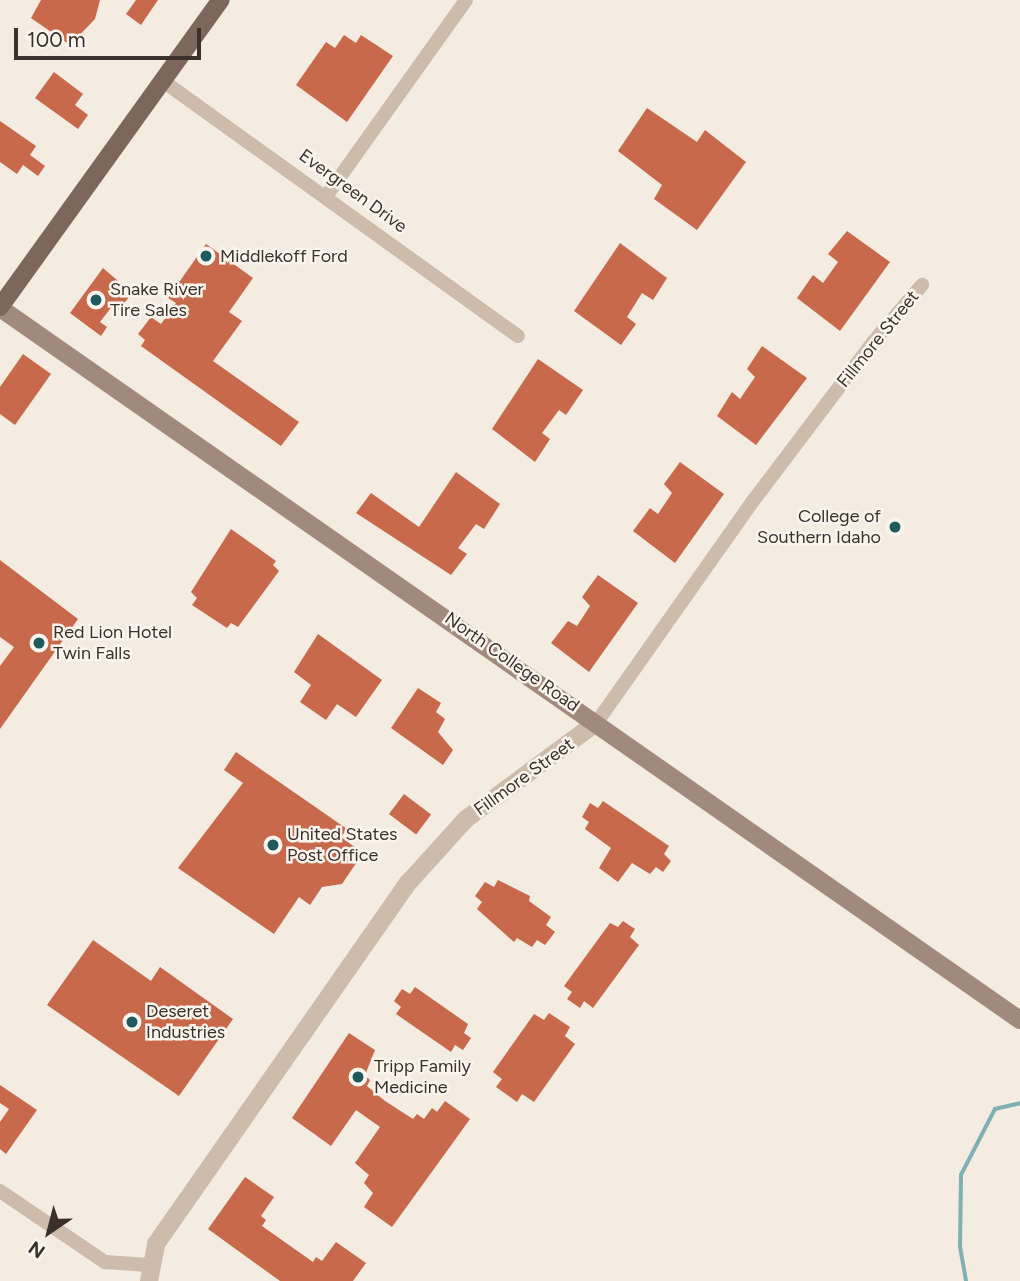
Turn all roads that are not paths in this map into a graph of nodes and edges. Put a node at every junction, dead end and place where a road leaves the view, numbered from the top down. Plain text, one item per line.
1 (221, 0) edge
2 (467, 0) edge
3 (163, 80) junction
4 (327, 195) junction
5 (922, 285) dead end
6 (0, 308) edge
7 (518, 336) dead end
8 (597, 722) junction
9 (1020, 1020) edge
10 (0, 1191) edge
11 (149, 1273) edge

1 - 3 main road
2 - 4 street
3 - 4 street, Evergreen Drive
3 - 6 main road
4 - 7 street, Evergreen Drive
5 - 8 street, Fillmore Street
6 - 8 main road, North College Road
8 - 9 main road, North College Road
8 - 11 street, Fillmore Street
10 - 11 street

